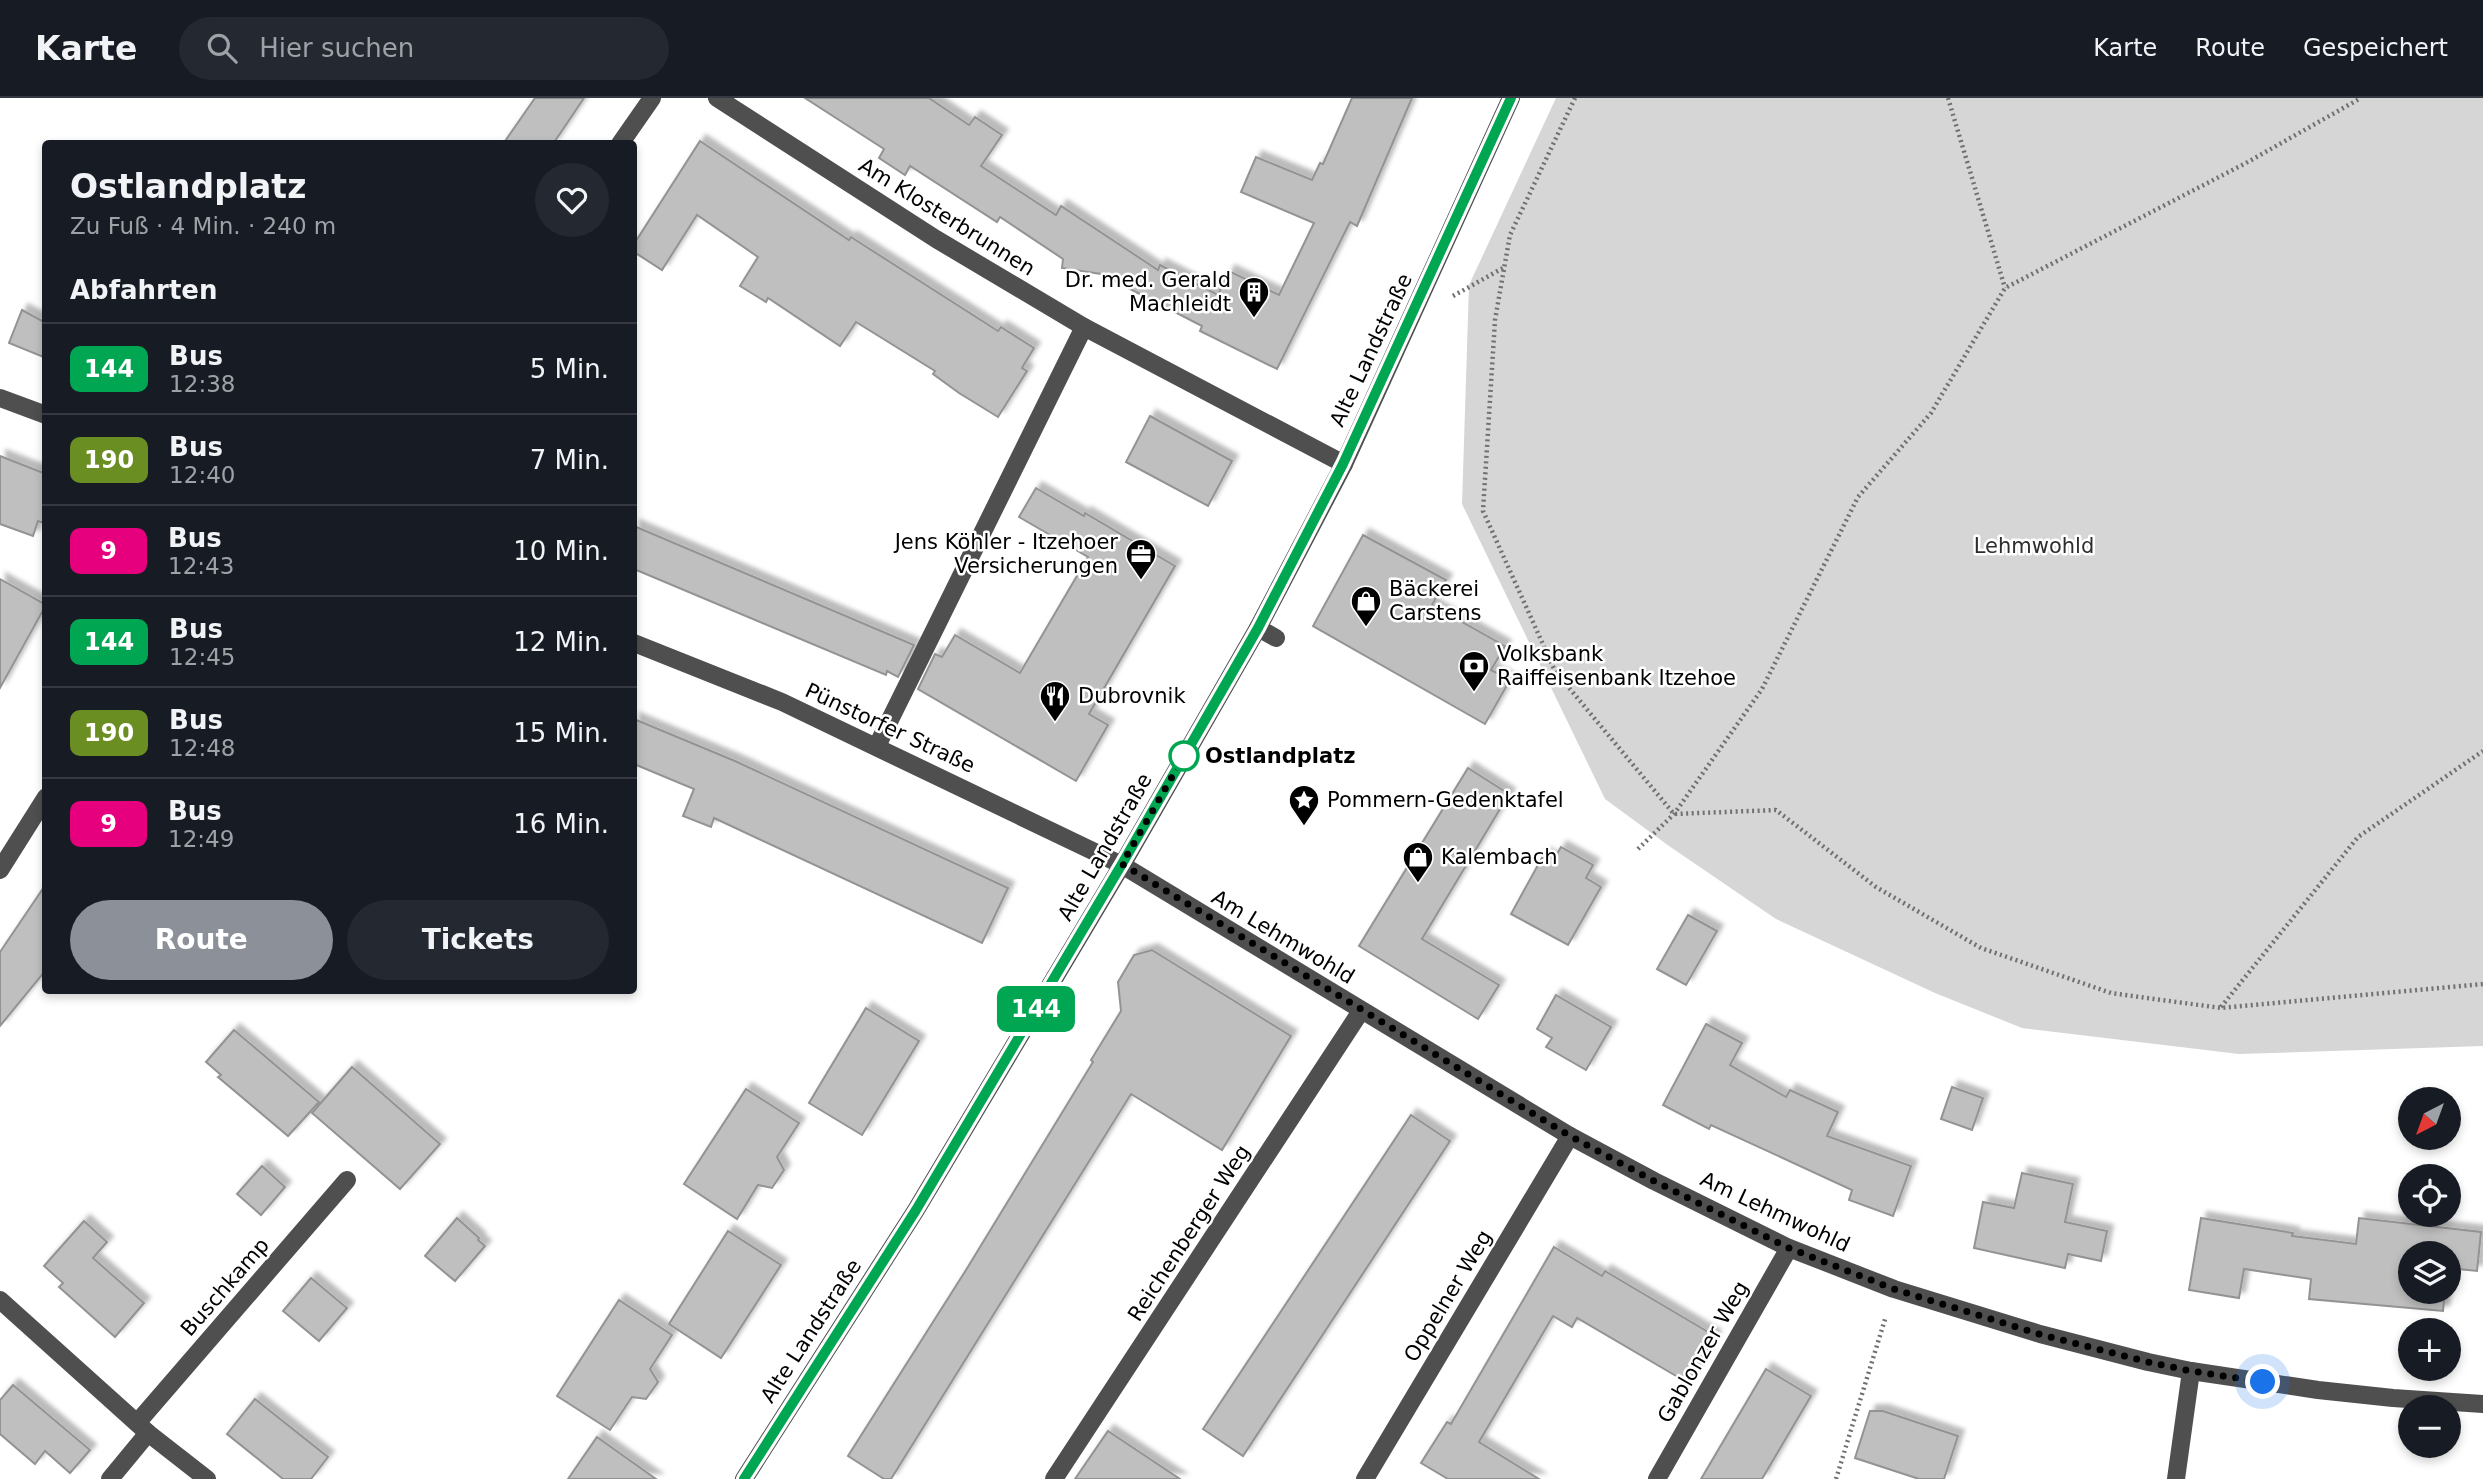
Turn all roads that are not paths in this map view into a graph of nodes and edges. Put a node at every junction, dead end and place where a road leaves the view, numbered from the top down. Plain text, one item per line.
1 (652, 98) edge
2 (716, 98) edge
3 (1511, 98) edge
4 (623, 140) edge
5 (1084, 327) junction
6 (1, 402) edge
7 (42, 414) edge
8 (1343, 464) junction
9 (1258, 628) junction
10 (1276, 638) dead end
11 (637, 644) edge
12 (877, 747) junction
13 (42, 803) edge
14 (1122, 864) junction
15 (0, 870) edge
16 (1361, 1011) junction
17 (1570, 1136) junction
18 (347, 1180) dead end
19 (1789, 1248) junction
20 (0, 1300) edge
21 (2191, 1371) junction
22 (2483, 1404) edge
23 (143, 1428) junction
24 (110, 1479) edge
25 (207, 1479) edge
26 (744, 1479) edge
27 (1054, 1479) edge
28 (1365, 1479) edge
29 (1657, 1479) edge
30 (2176, 1479) edge

1 - 4 street
2 - 5 street, Am Klosterbrunnen
3 - 8 street, Alte Landstraße
5 - 8 street, Am Klosterbrunnen
5 - 12 street
6 - 7 street
8 - 9 street, Alte Landstraße
9 - 10 street
9 - 14 street, Alte Landstraße
11 - 12 street, Pünstorfer Straße
12 - 14 street, Pünstorfer Straße
13 - 15 street
14 - 16 street, Am Lehmwohld
14 - 26 street, Alte Landstraße
16 - 17 street, Am Lehmwohld
16 - 27 street, Reichenberger Weg
17 - 19 street, Am Lehmwohld
17 - 28 street, Oppelner Weg
18 - 23 street, Buschkamp
19 - 21 street, Am Lehmwohld
19 - 29 street, Gablonzer Weg
20 - 23 street
21 - 22 street, Am Lehmwohld
21 - 30 street
23 - 24 street, Buschkamp
23 - 25 street

